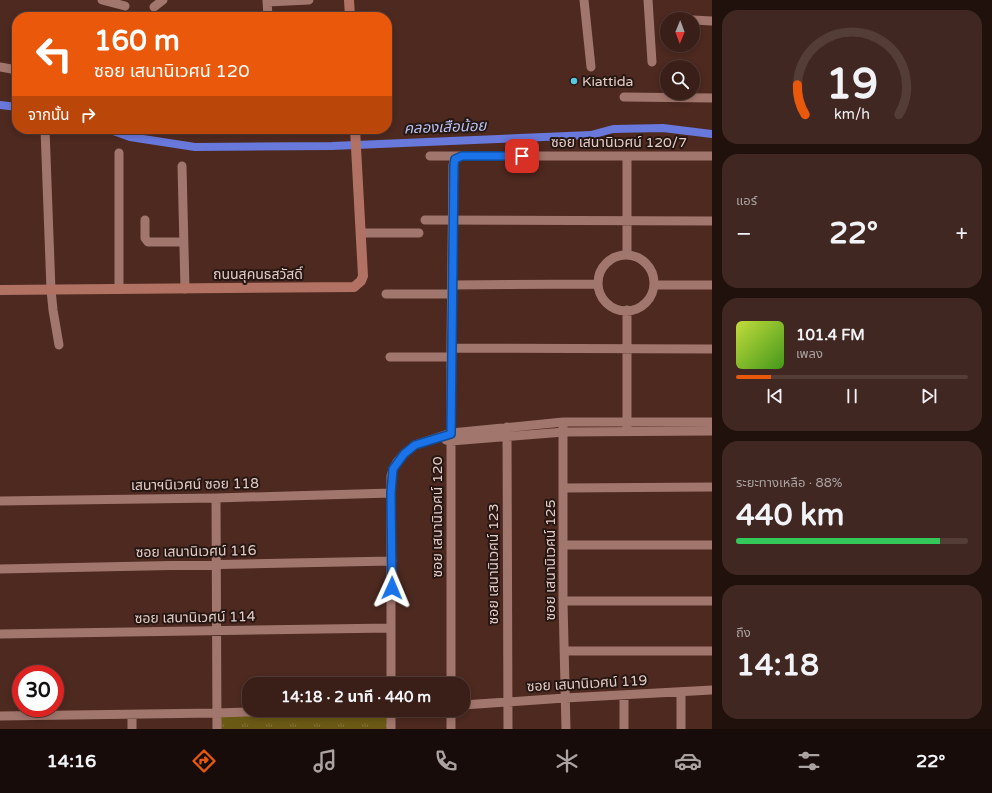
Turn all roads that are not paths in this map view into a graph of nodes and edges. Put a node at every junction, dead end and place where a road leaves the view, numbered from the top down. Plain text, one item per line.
1 (102, 0) edge
2 (163, 0) edge
3 (309, 0) edge
4 (349, 0) edge
5 (584, 0) edge
6 (648, 0) edge
7 (267, 1) edge
8 (125, 6) dead end
9 (154, 7) dead end
10 (268, 12) edge
11 (350, 12) edge
12 (700, 20) edge
13 (712, 21) edge
14 (652, 62) dead end
15 (0, 67) edge
16 (591, 67) dead end
17 (12, 69) edge
18 (624, 97) dead end
19 (712, 98) edge
20 (45, 134) edge
21 (356, 134) edge
22 (119, 153) dead end
23 (430, 156) dead end
24 (712, 156) edge
25 (627, 157) junction
26 (458, 158) junction
27 (182, 166) dead end
28 (145, 220) dead end
29 (425, 220) dead end
30 (453, 220) junction
31 (627, 221) junction
32 (712, 221) edge
33 (419, 233) dead end
34 (361, 234) junction
35 (184, 242) junction
36 (627, 255) junction
37 (598, 284) junction
38 (654, 284) junction
39 (712, 285) edge
40 (119, 289) junction
41 (185, 289) junction
42 (452, 289) junction
43 (0, 290) edge
44 (50, 290) junction
45 (386, 294) dead end
46 (627, 310) junction
47 (59, 344) dead end
48 (626, 349) junction
49 (712, 349) edge
50 (451, 353) junction
51 (390, 357) dead end
52 (712, 422) edge
53 (627, 426) junction
54 (563, 427) junction
55 (712, 431) edge
56 (507, 432) junction
57 (451, 437) junction
58 (712, 487) edge
59 (564, 488) junction
60 (391, 493) junction
61 (216, 498) junction
62 (0, 501) edge
63 (563, 545) junction
64 (712, 545) edge
65 (392, 561) junction
66 (216, 565) junction
67 (0, 568) edge
68 (563, 601) junction
69 (712, 601) edge
70 (391, 628) junction
71 (217, 631) junction
72 (0, 634) edge
73 (564, 651) junction
74 (712, 651) edge
75 (391, 677) edge
76 (451, 677) edge
77 (712, 690) edge
78 (681, 692) junction
79 (624, 695) junction
80 (565, 698) junction
81 (508, 701) junction
82 (470, 704) edge
83 (242, 712) edge
84 (216, 713) junction
85 (132, 714) junction
86 (0, 716) edge
87 (391, 717) edge
88 (452, 717) edge
89 (132, 729) edge
90 (217, 729) edge
91 (391, 729) edge
92 (452, 729) edge
93 (508, 729) edge
94 (566, 729) edge
95 (624, 729) edge
96 (682, 729) edge

1 - 8 street
2 - 9 street
3 - 7 street
4 - 11 main road
5 - 16 street
6 - 14 street
7 - 10 street
12 - 13 street
15 - 17 street
18 - 19 street
20 - 44 street
21 - 34 main road, ถนนสุคนธสวัสดิ์
22 - 40 street
23 - 26 street, ซอย เสนานิเวศน์ 120/7
24 - 25 street, ซอย เสนานิเวศน์ 120/7
25 - 26 street, ซอย เสนานิเวศน์ 120/7
25 - 31 street
26 - 30 street, ซอย เสนานิเวศน์ 120
27 - 35 street
28 - 35 street
29 - 30 street
30 - 31 street
30 - 42 street, ซอย เสนานิเวศน์ 120
31 - 32 street
31 - 36 street
33 - 34 street
34 - 41 main road, ถนนสุคนธสวัสดิ์
35 - 41 street
36 - 37 street
36 - 38 street
37 - 42 street
37 - 46 street
38 - 39 street
38 - 46 street
40 - 41 main road, ถนนสุคนธสวัสดิ์
40 - 44 main road, ถนนสุคนธสวัสดิ์
42 - 45 street
42 - 50 street, ซอย เสนานิเวศน์ 120
43 - 44 main road, ถนนสุคนธสวัสดิ์
44 - 47 street
46 - 48 street
48 - 49 street
48 - 50 street
48 - 53 street
50 - 51 street
50 - 57 street, ซอย เสนานิเวศน์ 120
52 - 53 street
53 - 54 street
53 - 55 street
54 - 56 street
54 - 59 street, ซอย เสนานิเวศน์ 125
56 - 57 street
56 - 81 street, ซอย เสนานิเวศน์ 123
57 - 60 street
57 - 76 street, ซอย เสนานิเวศน์ 120
58 - 59 street
59 - 63 street, ซอย เสนานิเวศน์ 125
60 - 61 street, เสนาฯนิเวศน์ ซอย 118
60 - 65 street
61 - 62 street, เสนาฯนิเวศน์ ซอย 118
61 - 66 street
63 - 64 street
63 - 68 street, ซอย เสนานิเวศน์ 125
65 - 66 street, ซอย เสนานิเวศน์ 116
65 - 70 street
66 - 67 street, ซอย เสนานิเวศน์ 116
66 - 71 street
68 - 69 street
68 - 73 street, ซอย เสนานิเวศน์ 125
70 - 71 street, ซอย เสนานิเวศน์ 114
70 - 75 street
71 - 72 street, ซอย เสนานิเวศน์ 114
71 - 84 street
73 - 74 street
73 - 80 street, ซอย เสนานิเวศน์ 125
77 - 78 street, ซอย เสนานิเวศน์ 119
78 - 79 street, ซอย เสนานิเวศน์ 119
78 - 96 street
79 - 80 street, ซอย เสนานิเวศน์ 119
79 - 95 street
80 - 81 street, ซอย เสนานิเวศน์ 119
80 - 94 street, ซอย เสนานิเวศน์ 125
81 - 82 street, ซอย เสนานิเวศน์ 119
81 - 93 street, ซอย เสนานิเวศน์ 123
83 - 84 street
84 - 85 street
84 - 90 street
85 - 86 street
85 - 89 street
87 - 91 street
88 - 92 street

